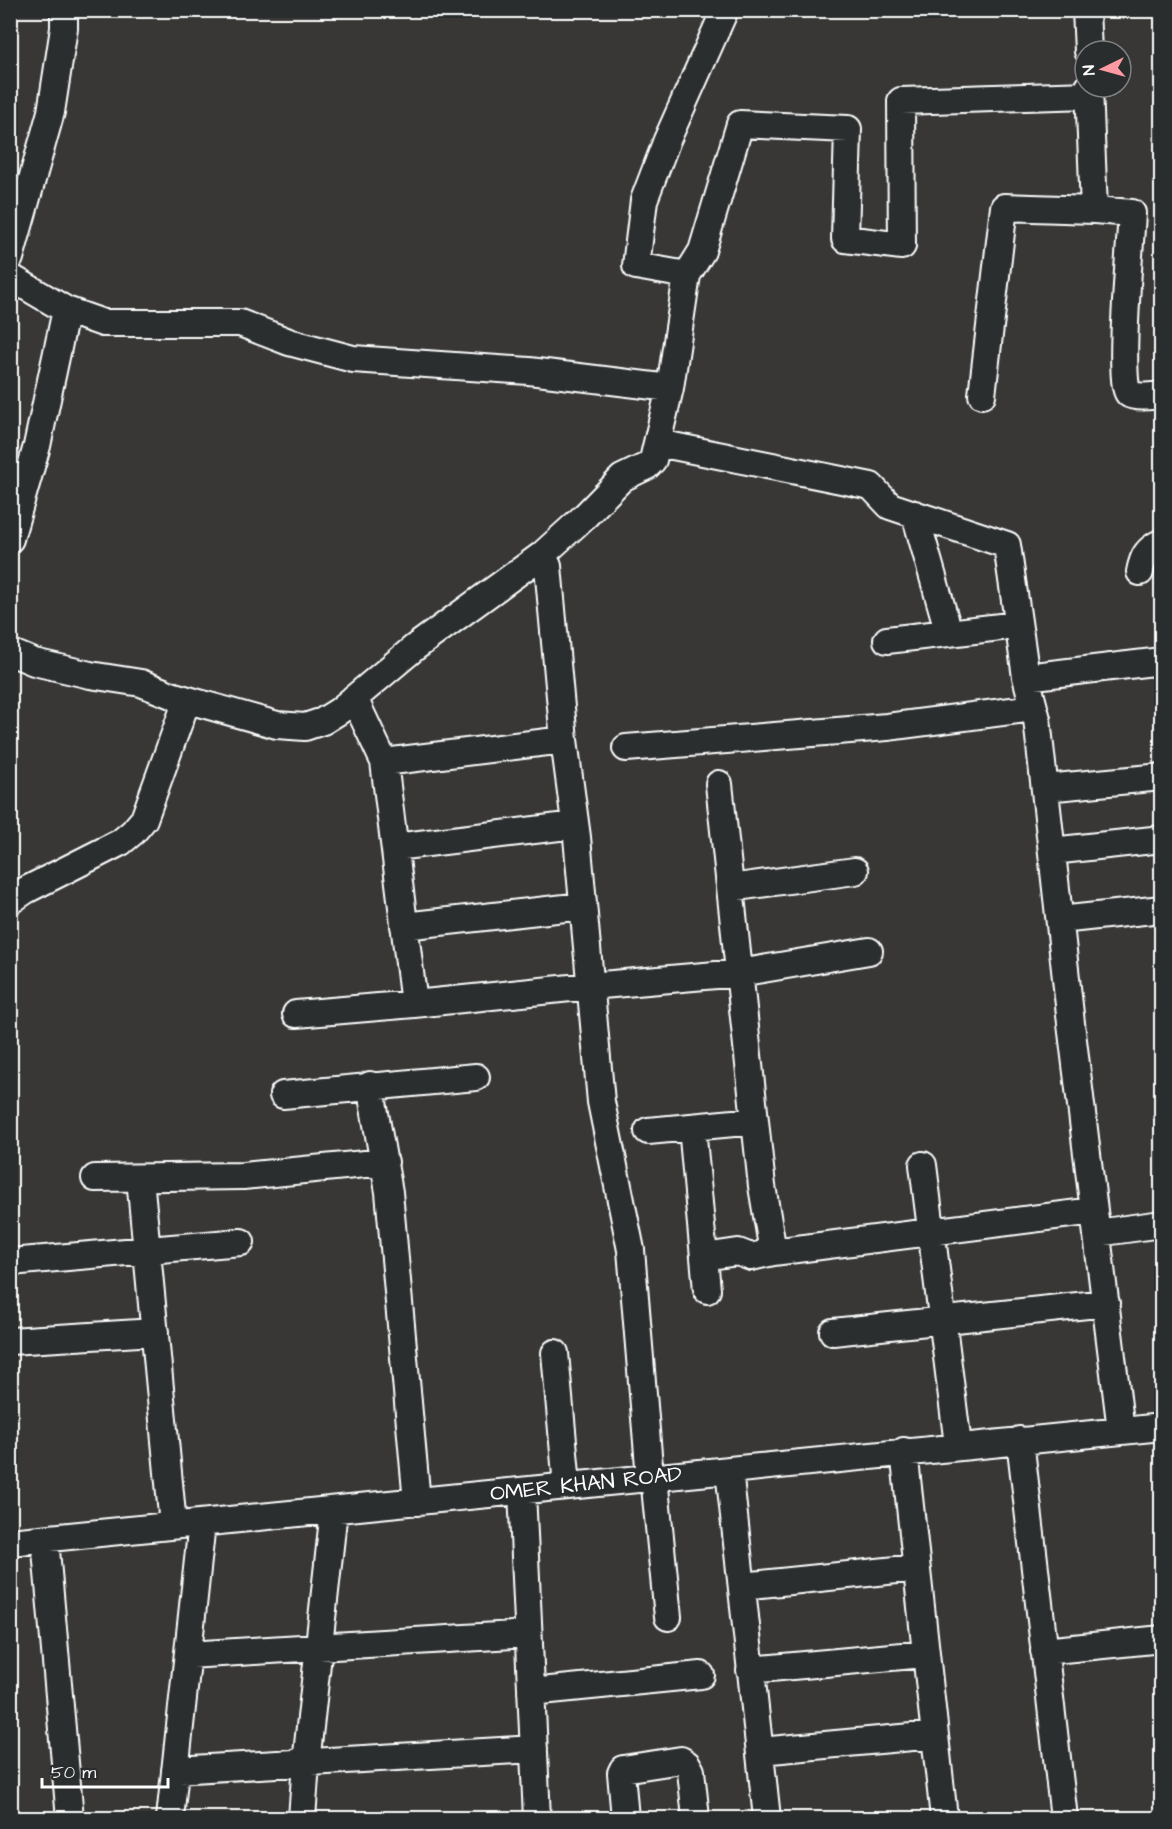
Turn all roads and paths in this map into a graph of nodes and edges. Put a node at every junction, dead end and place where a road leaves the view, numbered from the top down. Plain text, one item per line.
1 (64, 10) edge
2 (725, 10) edge
3 (1093, 10) edge
4 (1086, 11) edge
5 (1087, 39) edge
6 (1073, 92) edge
7 (1090, 99) edge
8 (1094, 210) junction
9 (10, 258) edge
10 (687, 275) junction
11 (10, 277) edge
12 (66, 310) junction
13 (670, 388) junction
14 (982, 395) dead end
15 (1161, 395) edge
16 (658, 443) junction
17 (915, 514) junction
18 (10, 539) edge
19 (1161, 542) edge
20 (542, 555) junction
21 (1140, 572) dead end
22 (1018, 625) junction
23 (949, 633) junction
24 (887, 640) dead end
25 (10, 652) edge
26 (1161, 661) edge
27 (1026, 677) junction
28 (354, 698) junction
29 (187, 700) junction
30 (1034, 708) junction
31 (564, 740) junction
32 (626, 748) dead end
33 (384, 762) junction
34 (1161, 777) edge
35 (719, 784) dead end
36 (1045, 788) junction
37 (575, 825) junction
38 (1161, 839) edge
39 (395, 847) junction
40 (1052, 851) junction
41 (855, 871) dead end
42 (730, 888) junction
43 (10, 901) edge
44 (583, 906) junction
45 (1161, 909) edge
46 (1060, 920) junction
47 (404, 926) junction
48 (869, 951) dead end
49 (739, 973) junction
50 (590, 986) junction
51 (414, 1005) junction
52 (296, 1014) dead end
53 (476, 1077) dead end
54 (370, 1085) junction
55 (283, 1095) dead end
56 (755, 1121) junction
57 (692, 1127) junction
58 (648, 1131) dead end
59 (385, 1162) junction
60 (923, 1165) dead end
61 (95, 1178) dead end
62 (140, 1178) junction
63 (1096, 1222) junction
64 (1161, 1224) edge
65 (931, 1232) junction
66 (241, 1242) dead end
67 (147, 1250) junction
68 (773, 1252) junction
69 (704, 1257) junction
70 (10, 1262) edge
71 (707, 1290) dead end
72 (1106, 1303) junction
73 (942, 1321) junction
74 (155, 1332) junction
75 (833, 1332) dead end
76 (10, 1341) edge
77 (555, 1353) dead end
78 (1161, 1426) edge
79 (1122, 1430) junction
80 (1020, 1440) junction
81 (958, 1445) junction
82 (904, 1451) junction
83 (729, 1470) junction
84 (652, 1478) junction
85 (567, 1486) junction
86 (522, 1491) junction
87 (417, 1502) junction
88 (334, 1510) junction
89 (202, 1523) junction
90 (173, 1525) junction
91 (45, 1539) junction
92 (10, 1542) edge
93 (916, 1568) junction
94 (741, 1586) junction
95 (668, 1617) dead end
96 (528, 1634) junction
97 (1161, 1639) edge
98 (320, 1647) junction
99 (1044, 1651) junction
100 (924, 1654) junction
101 (188, 1655) junction
102 (750, 1670) junction
103 (701, 1675) dead end
104 (531, 1692) junction
105 (934, 1735) junction
106 (534, 1749) junction
107 (760, 1750) junction
108 (306, 1763) junction
109 (175, 1770) junction
110 (70, 1818) edge
111 (170, 1818) edge
112 (302, 1818) edge
113 (537, 1818) edge
114 (625, 1818) edge
115 (696, 1818) edge
116 (767, 1818) edge
117 (941, 1818) edge
118 (1064, 1818) edge

1 - 9 street
2 - 10 street
3 - 4 street
4 - 5 street
6 - 10 street
7 - 8 street
8 - 14 street
8 - 15 street
10 - 13 street
11 - 12 street
12 - 13 street
12 - 18 street
13 - 16 street
16 - 17 street
16 - 20 street
17 - 22 street
17 - 23 street
19 - 21 street
20 - 28 street
20 - 31 street
22 - 23 street
22 - 27 street
23 - 24 street
25 - 29 street
26 - 27 street
27 - 30 street
28 - 29 street
28 - 33 street
29 - 43 street
30 - 32 street
30 - 36 street
31 - 33 street
31 - 37 street
33 - 39 street
34 - 36 street
35 - 42 street
36 - 40 street
37 - 39 street
37 - 44 street
38 - 40 street
39 - 47 street
40 - 46 street
41 - 42 street
42 - 49 street
44 - 47 street
44 - 50 street
45 - 46 street
46 - 63 street
47 - 51 street
48 - 49 street
49 - 50 street
49 - 56 street
50 - 51 street
50 - 84 street
51 - 52 street
53 - 54 street
54 - 55 street
54 - 59 street
56 - 57 street
56 - 68 street
57 - 58 street
57 - 69 street
59 - 62 street
59 - 87 street
60 - 65 street
61 - 62 street
62 - 67 street
63 - 64 street
63 - 65 street
63 - 72 street
65 - 68 street
65 - 73 street
66 - 67 street
67 - 70 street
67 - 74 street
68 - 69 street
69 - 71 street
72 - 73 street
72 - 79 street
73 - 75 street
73 - 81 street
74 - 76 street
74 - 90 street
77 - 85 street
78 - 79 street, OMER KHAN ROAD
79 - 80 street, OMER KHAN ROAD
80 - 81 street, OMER KHAN ROAD
80 - 99 street
81 - 82 street, OMER KHAN ROAD
82 - 83 street, OMER KHAN ROAD
82 - 93 street
83 - 84 street, OMER KHAN ROAD
83 - 94 street
84 - 85 street, OMER KHAN ROAD
84 - 95 street
85 - 86 street, OMER KHAN ROAD
86 - 87 street, OMER KHAN ROAD
86 - 96 street
87 - 88 street, OMER KHAN ROAD
88 - 89 street, OMER KHAN ROAD
88 - 98 street
89 - 90 street, OMER KHAN ROAD
89 - 101 street
90 - 91 street, OMER KHAN ROAD
91 - 92 street, OMER KHAN ROAD
91 - 110 street
93 - 94 street
93 - 100 street
94 - 102 street
96 - 98 street
96 - 104 street
97 - 99 street
98 - 101 street
98 - 108 street
99 - 118 street
100 - 102 street
100 - 105 street
101 - 109 street
102 - 107 street
103 - 104 street
104 - 106 street
105 - 107 street
105 - 117 street
106 - 108 street
106 - 113 street
107 - 116 street
108 - 109 street
108 - 112 street
109 - 111 street
114 - 115 street

